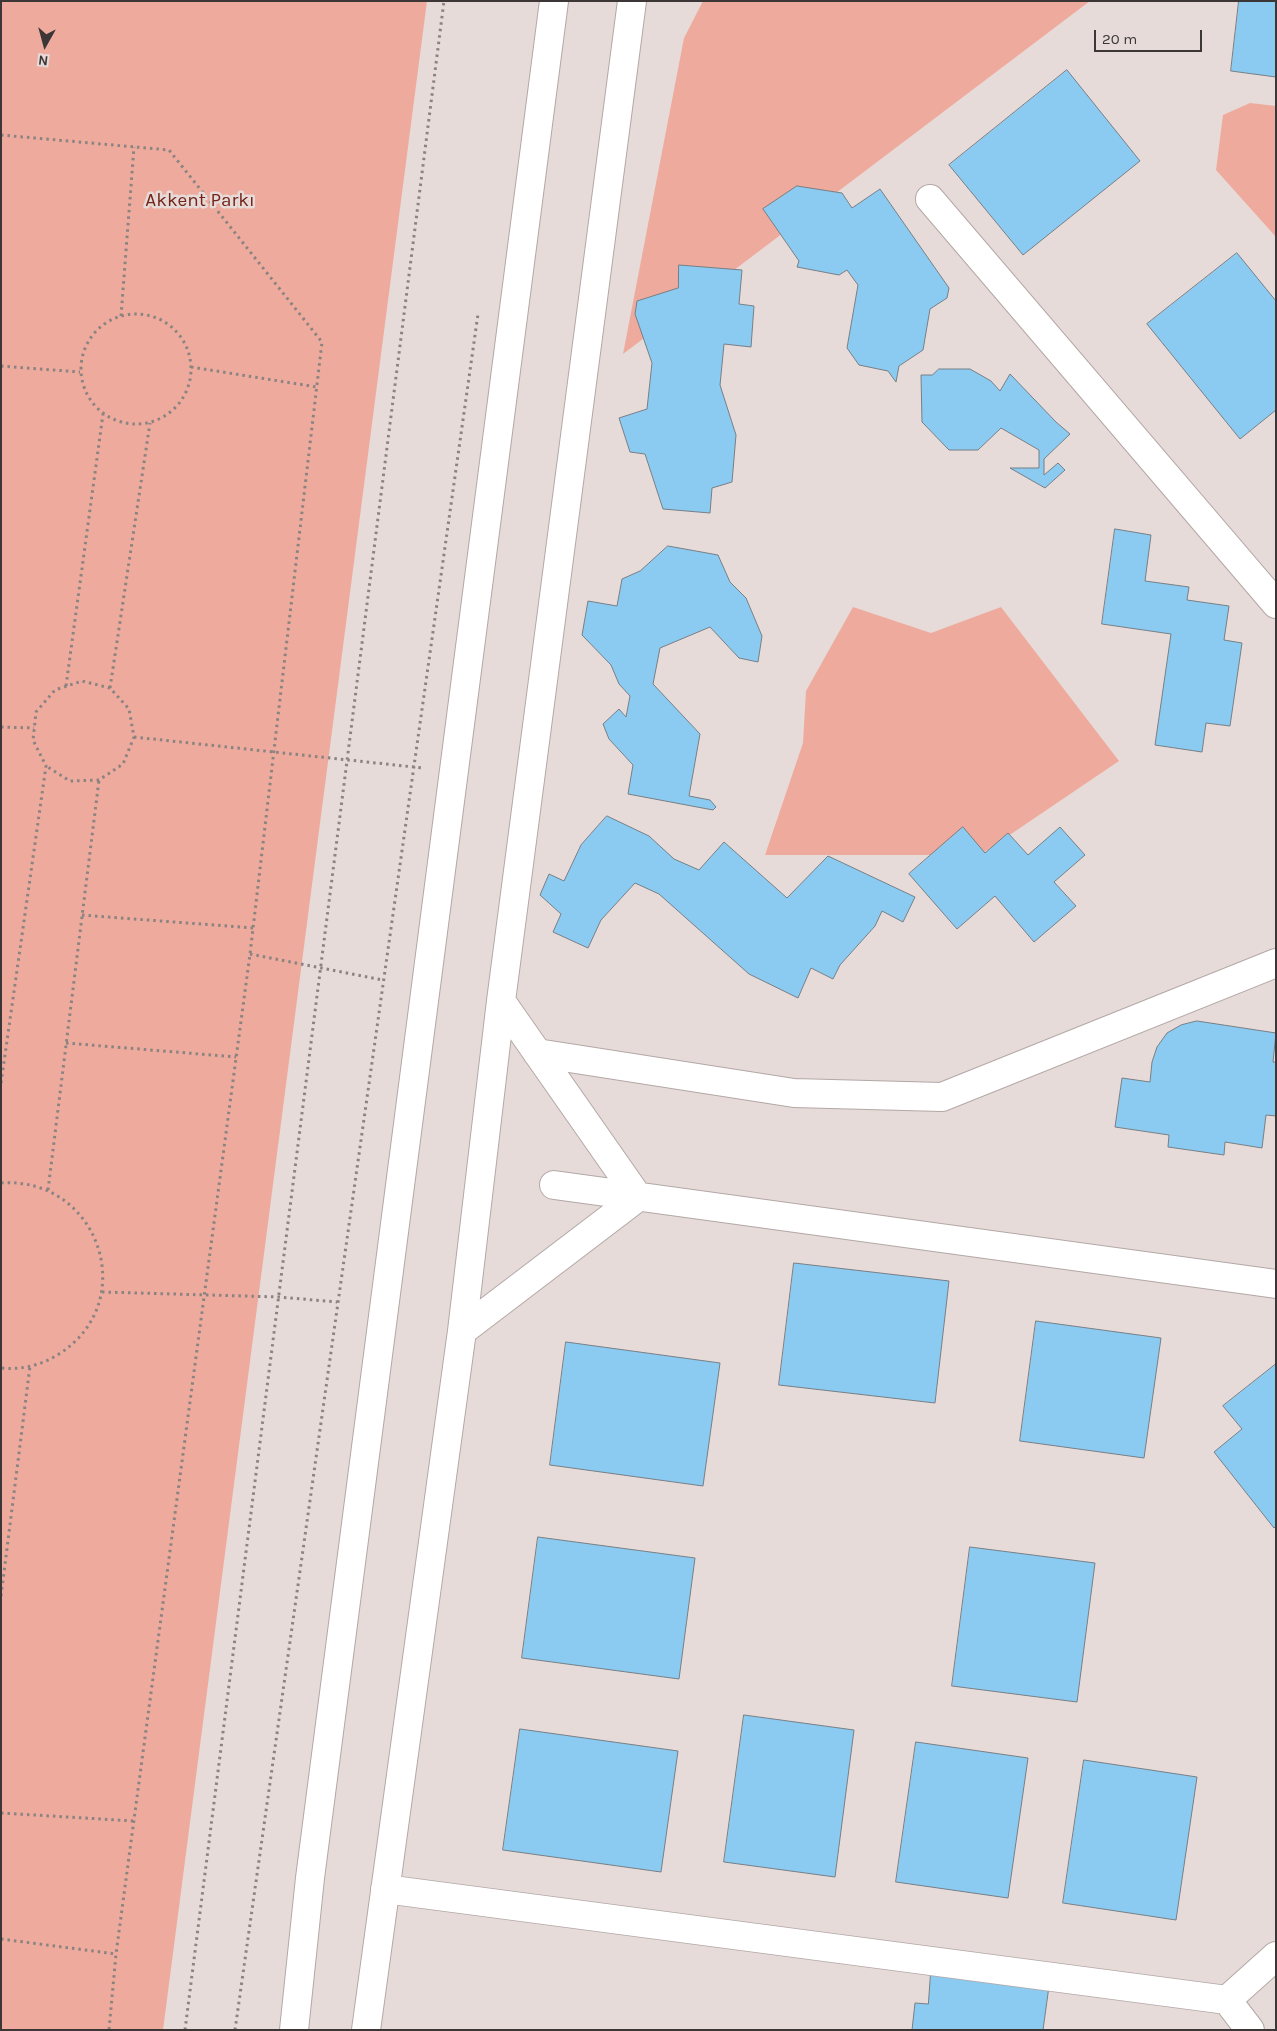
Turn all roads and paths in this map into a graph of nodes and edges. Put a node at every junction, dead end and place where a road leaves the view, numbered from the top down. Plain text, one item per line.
1 (444, 1) edge
2 (554, 1) edge
3 (632, 1) edge
4 (1, 135) edge
5 (134, 147) junction
6 (930, 199) dead end
7 (479, 305) dead end
8 (121, 316) junction
9 (1, 366) edge
10 (191, 367) junction
11 (80, 372) junction
12 (317, 387) junction
13 (103, 414) junction
14 (150, 423) junction
15 (1276, 604) edge
16 (66, 686) junction
17 (110, 688) junction
18 (1, 727) edge
19 (34, 728) junction
20 (134, 738) junction
21 (273, 753) junction
22 (347, 761) junction
23 (46, 766) junction
24 (414, 766) junction
25 (452, 775) junction
26 (99, 780) junction
27 (82, 915) junction
28 (253, 928) junction
29 (250, 954) junction
30 (1276, 963) edge
31 (321, 969) junction
32 (383, 980) junction
33 (502, 1001) junction
34 (66, 1043) junction
35 (537, 1053) junction
36 (236, 1057) junction
37 (1, 1083) edge
38 (1, 1183) edge
39 (554, 1185) dead end
40 (48, 1190) junction
41 (638, 1197) junction
42 (1276, 1284) edge
43 (102, 1292) junction
44 (204, 1296) junction
45 (279, 1297) junction
46 (337, 1302) junction
47 (462, 1331) junction
48 (30, 1366) junction
49 (1, 1368) edge
50 (1, 1596) edge
51 (1, 1813) edge
52 (134, 1820) junction
53 (385, 1889) junction
54 (1, 1939) edge
55 (116, 1954) junction
56 (1276, 1956) edge
57 (1227, 2000) junction
58 (109, 2030) edge
59 (185, 2030) edge
60 (236, 2030) edge
61 (294, 2030) edge
62 (366, 2030) edge
63 (1250, 2030) edge

1 - 22 path
2 - 25 street
3 - 33 street
4 - 5 path
5 - 8 path
5 - 12 path
6 - 15 street
7 - 24 path
8 - 10 path
8 - 11 path
9 - 11 path
10 - 12 path
10 - 14 path
11 - 13 path
12 - 21 path
13 - 14 path
13 - 16 path
14 - 17 path
16 - 17 path
16 - 19 path
17 - 20 path
18 - 19 path
19 - 23 path
20 - 21 path
20 - 26 path
21 - 22 path
21 - 28 path
22 - 24 path
22 - 31 path
23 - 26 path
23 - 37 path
24 - 25 path
24 - 32 path
25 - 61 street
26 - 27 path
27 - 28 path
27 - 34 path
28 - 29 path
29 - 31 path
29 - 36 path
30 - 35 street
31 - 32 path
31 - 45 path
32 - 46 path
33 - 35 street
33 - 47 street
34 - 36 path
34 - 40 path
35 - 41 street
36 - 44 path
38 - 40 path
39 - 41 street
40 - 43 path
41 - 42 street
41 - 47 street
43 - 44 path
43 - 48 path
44 - 45 path
44 - 52 path
45 - 46 path
45 - 59 path
46 - 60 path
47 - 53 street
48 - 49 path
48 - 50 path
51 - 52 path
52 - 55 path
53 - 57 street
53 - 62 street
54 - 55 path
55 - 58 path
56 - 57 street
57 - 63 street

